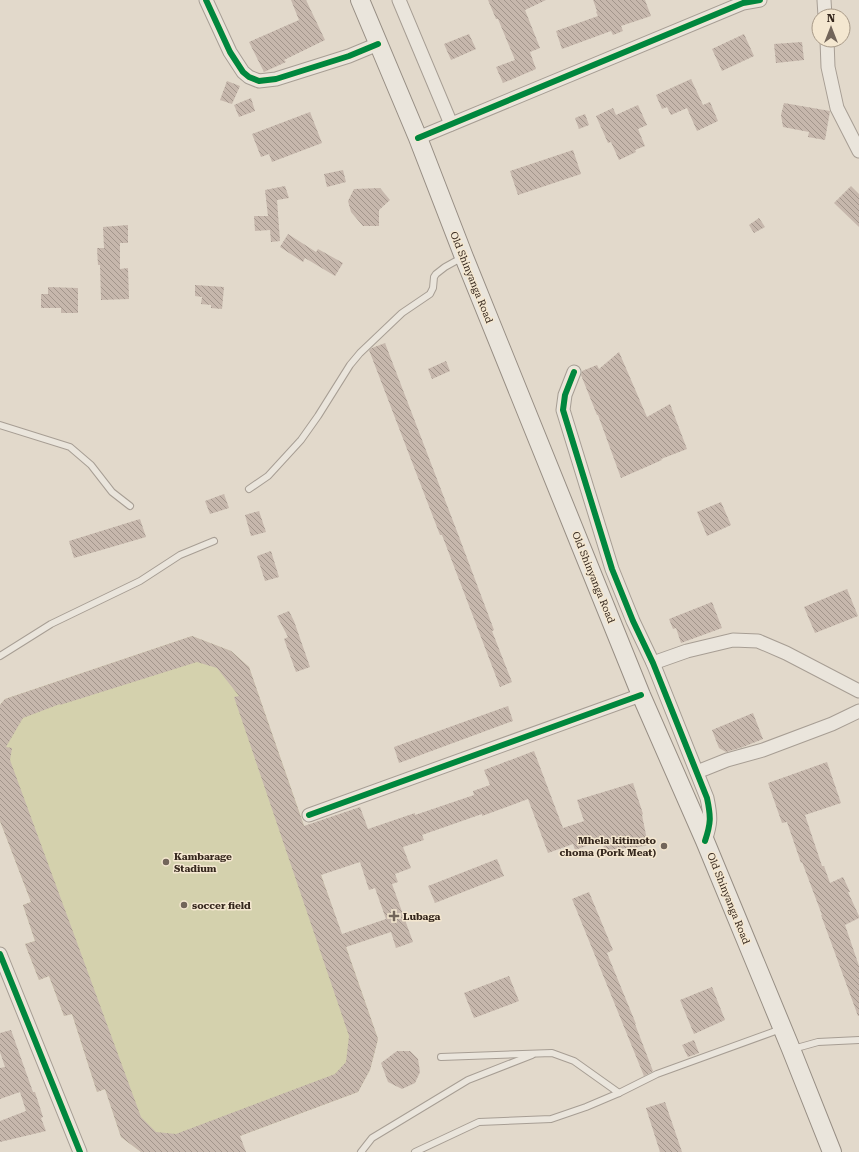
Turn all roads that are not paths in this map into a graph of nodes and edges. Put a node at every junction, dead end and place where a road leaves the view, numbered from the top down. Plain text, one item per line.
1 (206, 0) edge
2 (360, 0) edge
3 (399, 0) edge
4 (760, 0) edge
5 (378, 44) junction
6 (827, 48) edge
7 (451, 124) junction
8 (418, 138) junction
9 (859, 151) edge
10 (464, 257) junction
11 (574, 372) dead end
12 (0, 424) edge
13 (249, 489) dead end
14 (130, 506) dead end
15 (214, 541) dead end
16 (0, 656) edge
17 (653, 663) junction
18 (859, 690) edge
19 (641, 695) junction
20 (859, 711) edge
21 (696, 772) junction
22 (309, 815) dead end
23 (705, 841) junction
24 (0, 954) edge
25 (6, 988) edge
26 (783, 1028) junction
27 (859, 1040) edge
28 (792, 1049) junction
29 (532, 1054) junction
30 (442, 1057) dead end
31 (619, 1093) junction
32 (80, 1152) edge
33 (361, 1152) edge
34 (415, 1152) edge
35 (832, 1152) edge

1 - 5 street
2 - 5 main road, Old Shinyanga Road
3 - 7 street
4 - 7 street
5 - 8 main road, Old Shinyanga Road
6 - 9 street
7 - 8 street
8 - 10 main road, Old Shinyanga Road
10 - 13 lane
10 - 19 main road, Old Shinyanga Road
11 - 17 street
12 - 14 lane
15 - 16 lane
17 - 18 street
17 - 21 street
19 - 22 street
19 - 23 main road, Old Shinyanga Road
20 - 21 street
21 - 23 street
23 - 26 main road, Old Shinyanga Road
24 - 25 street
25 - 32 street
26 - 28 main road, Old Shinyanga Road
26 - 31 lane
27 - 28 lane
28 - 35 main road, Old Shinyanga Road
29 - 30 lane
29 - 31 lane
29 - 33 lane
31 - 34 lane

